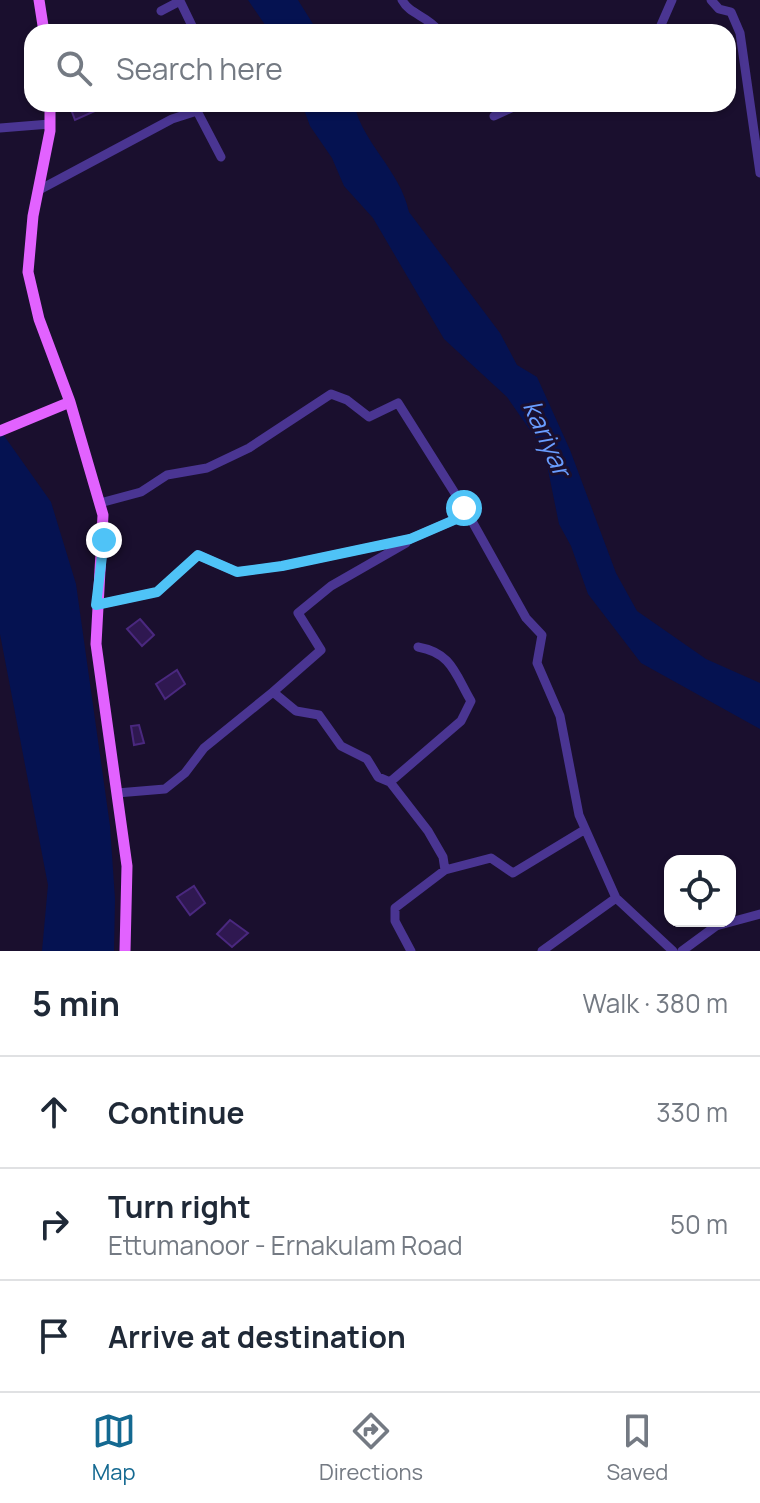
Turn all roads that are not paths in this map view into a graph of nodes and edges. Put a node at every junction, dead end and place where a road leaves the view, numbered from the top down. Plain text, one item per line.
1 (39, 0) edge
2 (402, 0) edge
3 (672, 0) edge
4 (711, 0) edge
5 (161, 11) dead end
6 (43, 24) edge
7 (191, 24) edge
8 (433, 24) edge
9 (662, 24) edge
10 (50, 112) edge
11 (185, 112) edge
12 (198, 112) edge
13 (503, 112) edge
14 (494, 116) dead end
15 (50, 124) junction
16 (0, 128) edge
17 (221, 157) dead end
18 (760, 173) edge
19 (39, 190) junction
20 (70, 402) junction
21 (0, 431) edge
22 (100, 503) junction
23 (468, 514) junction
24 (417, 537) junction
25 (96, 605) junction
26 (418, 647) dead end
27 (273, 692) junction
28 (390, 782) junction
29 (117, 793) junction
30 (584, 830) junction
31 (445, 870) junction
32 (616, 898) junction
33 (760, 914) edge
34 (125, 951) edge
35 (411, 951) edge
36 (542, 951) edge
37 (673, 951) edge
38 (682, 951) edge

1 - 6 main road
2 - 8 street
3 - 9 street
4 - 18 street
5 - 7 street
10 - 15 main road
11 - 19 street
12 - 17 street
13 - 14 street
15 - 16 street
15 - 19 main road
19 - 20 main road
20 - 21 main road
20 - 22 main road
22 - 23 street
22 - 25 main road
23 - 24 street
23 - 30 street
24 - 25 street
24 - 27 street
25 - 29 main road
26 - 28 street
27 - 28 street
27 - 29 street
28 - 31 street
29 - 34 main road
30 - 31 street
30 - 32 street
31 - 35 street
32 - 36 street
32 - 37 street
33 - 38 street

